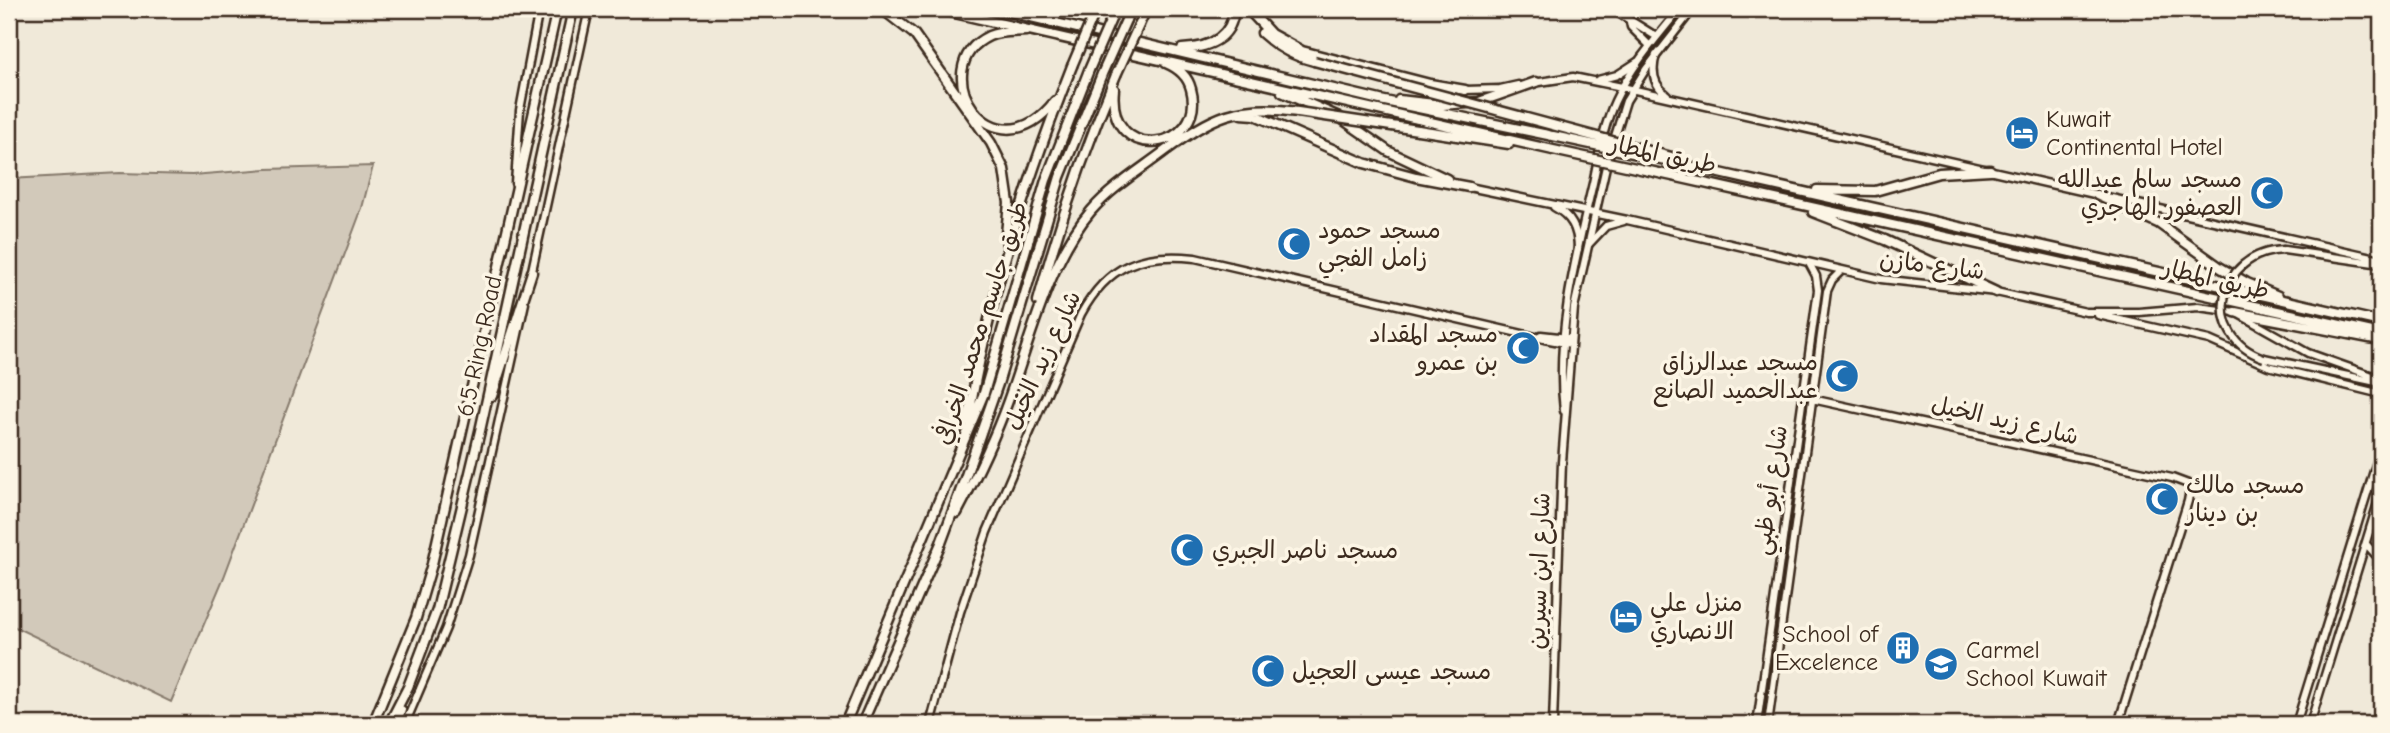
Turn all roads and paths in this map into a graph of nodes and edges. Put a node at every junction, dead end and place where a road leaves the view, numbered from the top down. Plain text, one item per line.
1 (539, 9) edge
2 (557, 9) edge
3 (573, 9) edge
4 (588, 9) edge
5 (882, 9) edge
6 (937, 9) edge
7 (997, 9) edge
8 (1035, 9) edge
9 (1130, 9) edge
10 (1146, 9) edge
11 (1234, 9) edge
12 (1247, 9) edge
13 (1612, 9) edge
14 (1679, 9) edge
15 (1693, 9) edge
16 (1096, 12) edge
17 (1114, 13) edge
18 (1630, 22) junction
19 (1074, 26) junction
20 (1040, 31) junction
21 (1657, 37) junction
22 (1650, 46) junction
23 (1171, 49) junction
24 (1147, 55) junction
25 (1656, 55) junction
26 (1637, 62) junction
27 (1116, 76) junction
28 (1593, 81) junction
29 (1257, 82) junction
30 (1536, 82) junction
31 (1622, 87) junction
32 (1633, 89) junction
33 (1063, 90) junction
34 (1465, 90) joint
35 (1679, 99) junction
36 (1380, 100) junction
37 (1211, 121) junction
38 (1552, 150) junction
39 (1680, 161) junction
40 (1990, 170) junction
41 (1469, 187) junction
42 (1793, 189) junction
43 (515, 195) junction
44 (2097, 195) junction
45 (1774, 198) junction
46 (1546, 204) junction
47 (1586, 211) junction
48 (1596, 213) junction
49 (1627, 220) junction
50 (1589, 244) junction
51 (1007, 248) junction
52 (1578, 249) junction
53 (2381, 262) edge
54 (1809, 263) junction
55 (1841, 271) junction
56 (532, 272) junction
57 (1996, 292) junction
58 (2293, 303) junction
59 (2086, 312) junction
60 (2235, 312) junction
61 (2381, 322) edge
62 (2381, 334) edge
63 (2381, 340) edge
64 (1568, 341) junction
65 (1810, 344) junction
66 (1819, 344) junction
67 (1024, 354) junction
68 (2381, 383) edge
69 (2381, 394) edge
70 (1812, 398) junction
71 (480, 432) junction
72 (966, 436) junction
73 (2381, 448) edge
74 (2381, 493) edge
75 (941, 543) junction
76 (2365, 544) junction
77 (1781, 546) junction
78 (1792, 547) junction
79 (2378, 555) edge
80 (2361, 558) junction
81 (1780, 559) junction
82 (1790, 560) junction
83 (2336, 594) junction
84 (2347, 600) junction
85 (408, 687) junction
86 (373, 724) edge
87 (389, 724) edge
88 (396, 724) edge
89 (405, 724) edge
90 (845, 724) edge
91 (864, 724) edge
92 (930, 724) edge
93 (1553, 724) edge
94 (1758, 724) edge
95 (1768, 724) edge
96 (2118, 724) edge
97 (2296, 724) edge
98 (2310, 724) edge

1 - 43 main road
2 - 43 highway, 6.5 Ring Road
3 - 71 highway, 6.5 Ring Road
4 - 56 main road
5 - 51 highway
6 - 20 highway, طريق المطار
7 - 19 highway, طريق المطار
8 - 19 highway
9 - 75 highway, طريق جاسم محمد الخرافي, bridge
10 - 27 highway, bridge
11 - 23 highway
12 - 34 highway
12 - 39 highway, bridge
13 - 18 main road
14 - 21 main road, شارع ابن سيرين
15 - 25 main road, شارع ابن سيرين
16 - 33 highway, bridge
17 - 72 highway, طريق جاسم محمد الخرافي, bridge
18 - 21 main road
18 - 22 main road
19 - 23 highway, طريق المطار
20 - 24 highway, طريق المطار
20 - 33 highway
21 - 22 main road, شارع ابن سيرين
22 - 26 main road, شارع ابن سيرين
23 - 36 highway, طريق المطار
24 - 27 highway
24 - 29 highway, طريق المطار
25 - 32 main road, شارع ابن سيرين
25 - 35 main road
26 - 28 main road
26 - 31 main road, شارع ابن سيرين
27 - 67 highway
28 - 30 main road
28 - 31 main road
29 - 38 highway, طريق المطار
29 - 41 highway
30 - 34 main road
30 - 36 highway
31 - 32 main road
31 - 47 main road, شارع ابن سيرين
32 - 35 main road
32 - 48 main road, شارع ابن سيرين
33 - 51 highway
35 - 40 main road
36 - 39 highway, طريق المطار, bridge
37 - 38 highway, bridge
37 - 41 highway
37 - 67 highway
38 - 45 highway, طريق المطار, bridge
39 - 42 highway, طريق المطار
40 - 42 highway
40 - 44 main road
41 - 46 main road, شارع مازن
42 - 58 highway, طريق المطار
43 - 86 highway, 6.5 Ring Road
44 - 53 main road
44 - 58 highway
45 - 57 highway
45 - 62 highway, طريق المطار
46 - 47 main road, شارع مازن
46 - 52 main road
47 - 48 main road, شارع مازن
47 - 52 main road, شارع ابن سيرين
48 - 49 main road, شارع مازن
48 - 50 main road, شارع ابن سيرين
49 - 50 main road
49 - 54 main road, شارع مازن
50 - 64 main road, شارع ابن سيرين
51 - 72 highway
52 - 64 main road, شارع ابن سيرين
53 - 68 main road, bridge
54 - 55 main road, شارع مازن
54 - 65 main road, شارع أبو ظبي
55 - 57 main road, شارع مازن
55 - 66 main road, شارع أبو ظبي
56 - 71 highway
56 - 89 main road
57 - 59 main road, شارع مازن
58 - 61 highway, طريق المطار
59 - 60 main road, شارع مازن
59 - 69 main road
60 - 63 highway
60 - 68 main road, شارع مازن
64 - 92 main road, شارع زيد الخيل
64 - 93 main road, شارع ابن سيرين
65 - 66 main road
65 - 77 main road, شارع أبو ظبي
66 - 70 main road, شارع أبو ظبي
67 - 75 highway
70 - 78 main road, شارع أبو ظبي
70 - 96 main road, شارع زيد الخيل
71 - 85 highway, 6.5 Ring Road
72 - 90 highway, طريق جاسم محمد الخرافي
73 - 83 main road
74 - 76 main road
75 - 91 highway, طريق جاسم محمد الخرافي
76 - 79 main road
76 - 80 main road
77 - 78 main road
77 - 81 main road, شارع أبو ظبي
78 - 82 main road, شارع أبو ظبي
79 - 80 main road
80 - 84 main road
81 - 82 main road
81 - 94 main road, شارع أبو ظبي
82 - 95 main road, شارع أبو ظبي
83 - 84 main road
83 - 97 main road
84 - 98 main road
85 - 87 highway
85 - 88 highway

